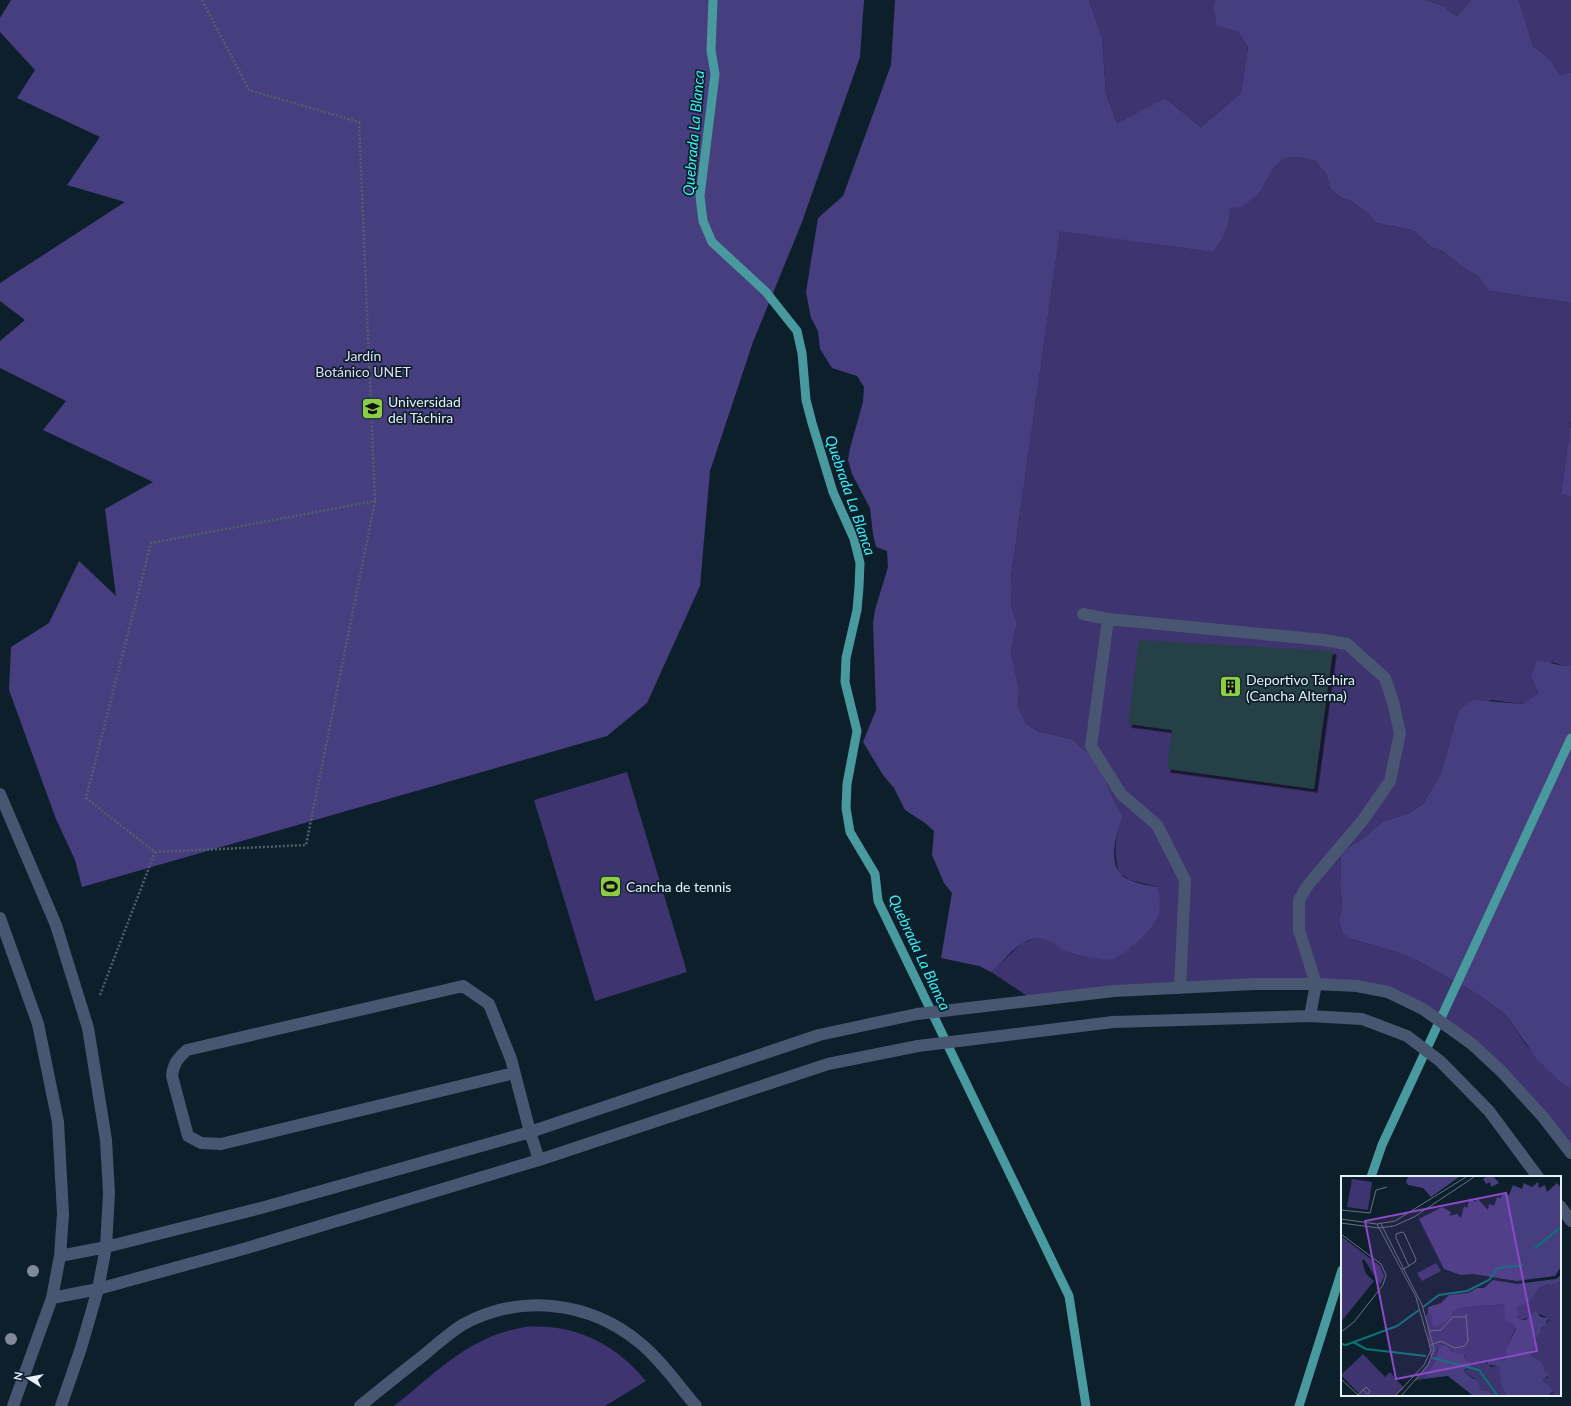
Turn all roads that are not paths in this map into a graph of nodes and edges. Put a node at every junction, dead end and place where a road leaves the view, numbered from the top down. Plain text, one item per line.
1 (1083, 614) dead end
2 (1108, 619) junction
3 (0, 794) edge
4 (0, 918) edge
5 (1316, 984) junction
6 (1180, 988) junction
7 (1310, 1016) junction
8 (514, 1073) junction
9 (530, 1132) junction
10 (1571, 1153) edge
11 (540, 1160) junction
12 (1537, 1176) edge
13 (1561, 1207) edge
14 (1571, 1221) edge
15 (106, 1247) junction
16 (60, 1256) junction
17 (98, 1289) junction
18 (52, 1298) junction
19 (14, 1406) edge
20 (61, 1406) edge
21 (360, 1406) edge
22 (696, 1406) edge

1 - 2 street
2 - 5 street
2 - 6 street
3 - 15 street
4 - 16 street
5 - 6 street
5 - 7 street
5 - 10 street
6 - 9 street
7 - 11 street
7 - 12 street
8 - 8 street
8 - 9 street
9 - 11 street
9 - 15 street
11 - 17 street
13 - 14 street
15 - 16 street
15 - 17 street
16 - 18 street
17 - 18 street
17 - 20 street
18 - 19 street
21 - 22 street

